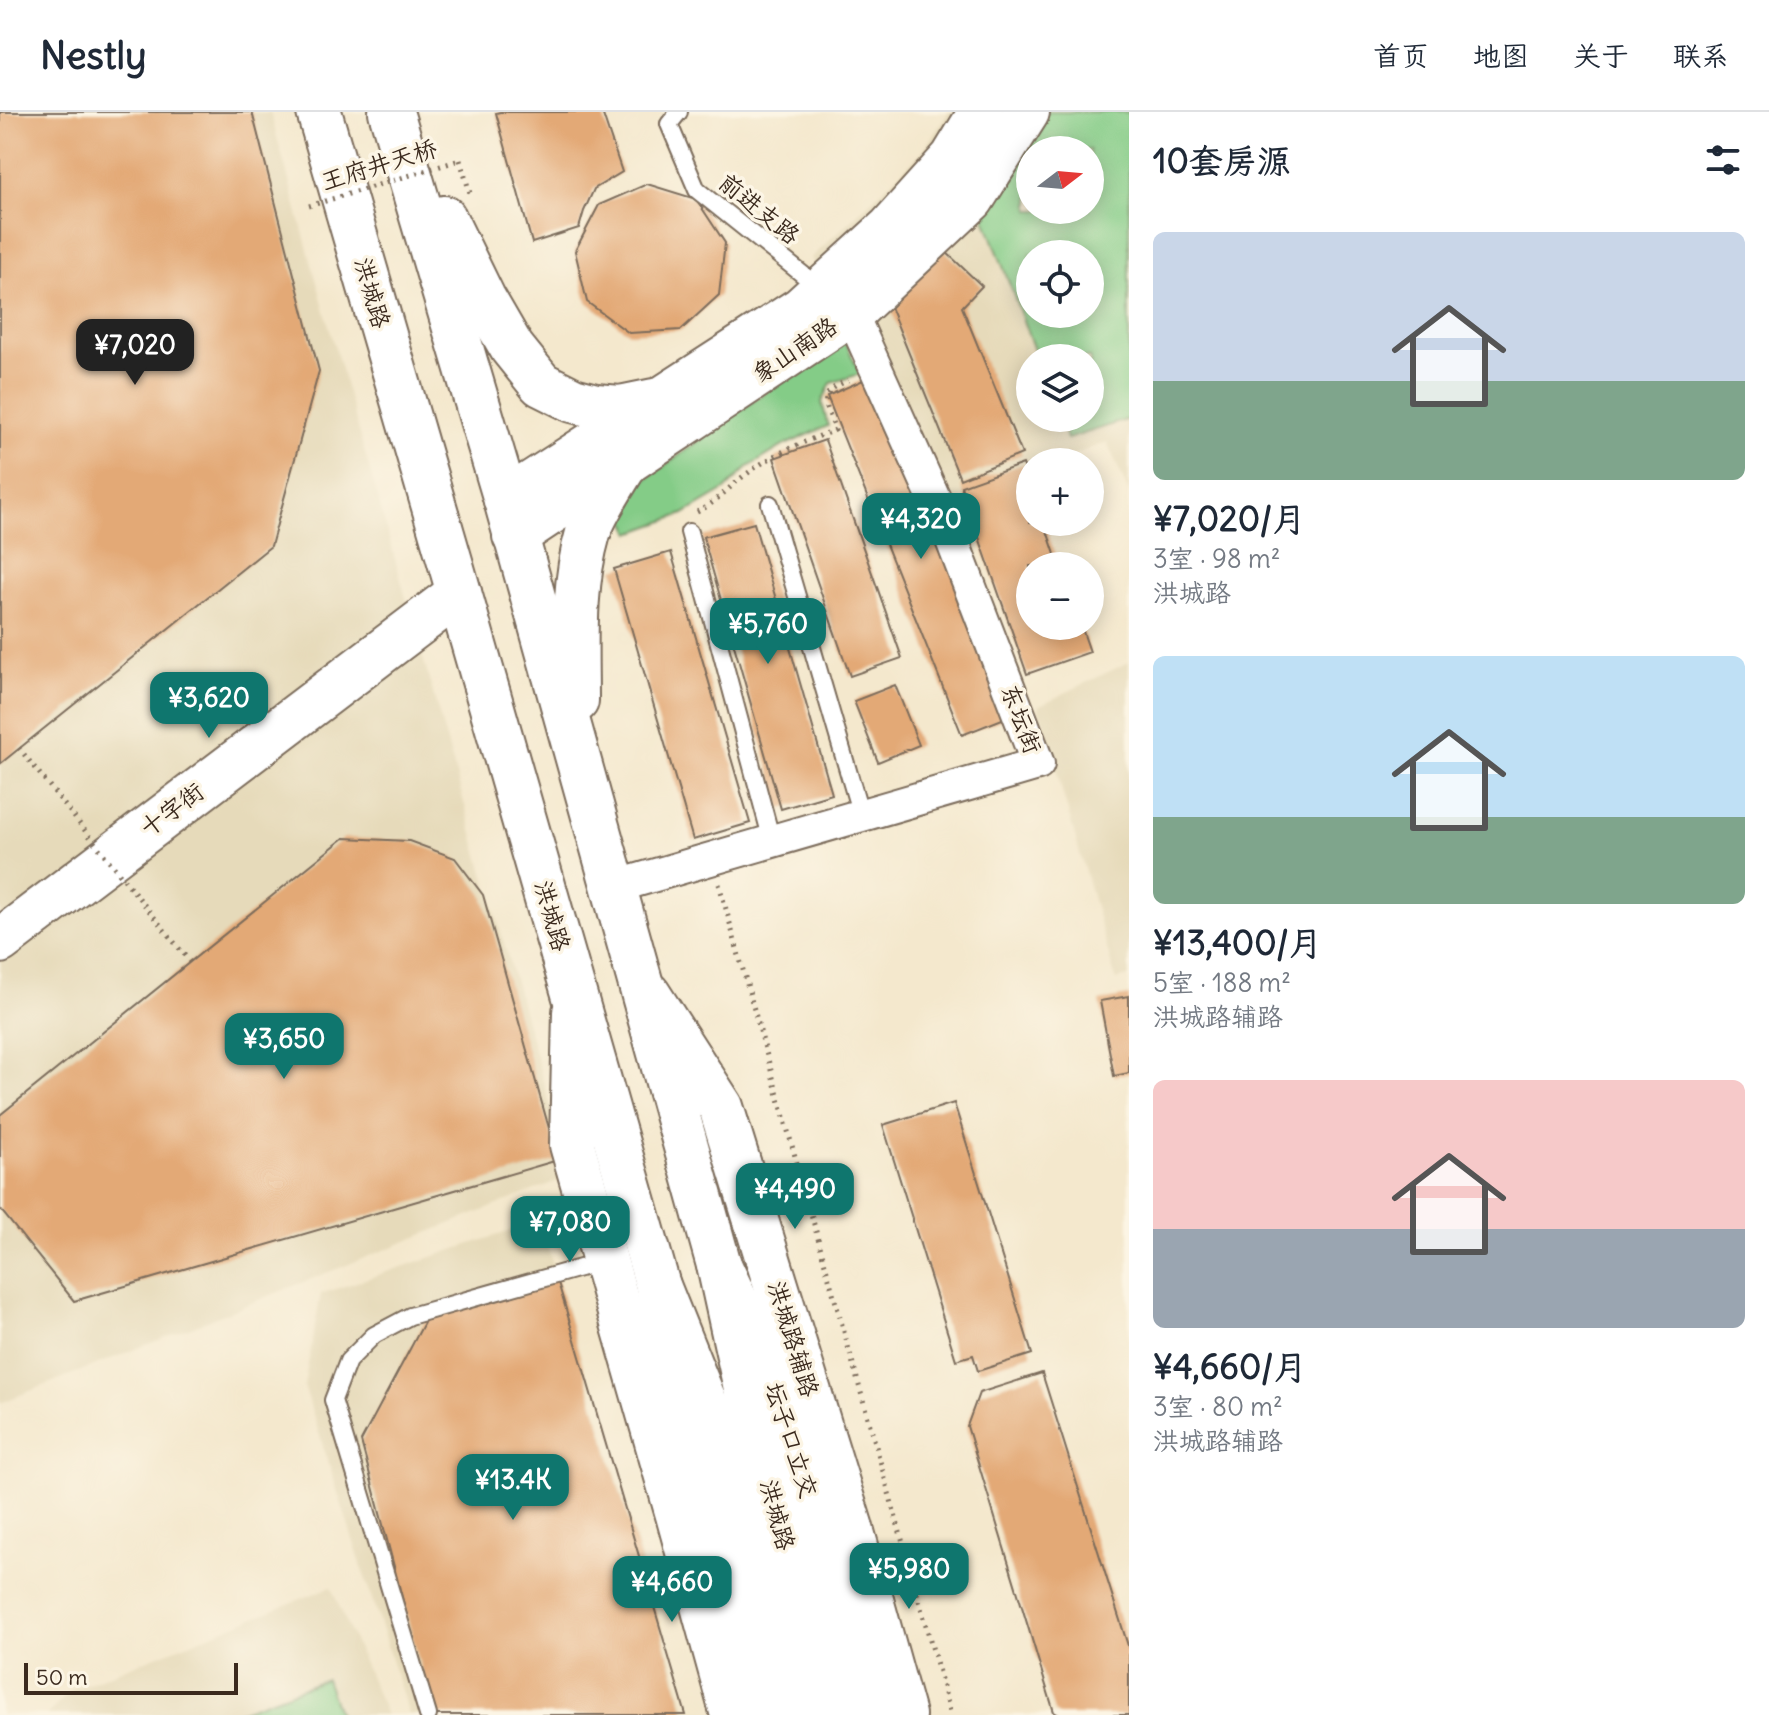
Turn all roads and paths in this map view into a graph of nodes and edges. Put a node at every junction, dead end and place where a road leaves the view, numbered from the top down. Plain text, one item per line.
1 (319, 112) edge
2 (392, 112) edge
3 (679, 112) edge
4 (981, 112) edge
5 (1027, 112) edge
6 (460, 160) dead end
7 (309, 206) dead end
8 (837, 302) junction
9 (876, 367) junction
10 (664, 399) junction
11 (625, 463) junction
12 (770, 504) dead end
13 (510, 518) junction
14 (689, 532) joint
15 (455, 579) junction
16 (19, 748) dead end
17 (576, 751) junction
18 (861, 815) junction
19 (772, 841) junction
20 (712, 859) junction
21 (614, 887) junction
22 (0, 902) edge
23 (0, 941) edge
24 (190, 962) dead end
25 (641, 983) junction
26 (576, 999) junction
27 (605, 1261) junction
28 (719, 1265) junction
29 (658, 1286) junction
30 (428, 1715) edge
31 (733, 1715) edge
32 (758, 1715) edge
33 (797, 1715) edge
34 (831, 1715) edge
35 (869, 1715) edge
36 (903, 1715) edge
37 (951, 1715) edge

1 - 15 main road, 洪城路
2 - 10 main road
2 - 13 main road, 洪城路
3 - 8 lane, 前进支路
4 - 8 main road, 象山南路
5 - 8 main road, 象山南路
6 - 7 path, 王府井天桥, bridge
8 - 9 street, 东坛街
8 - 10 main road, 象山南路
8 - 11 main road, 象山南路
9 - 14 path
9 - 18 street, 东坛街
10 - 13 main road, 象山南路
11 - 13 main road, 象山南路
11 - 17 main road
12 - 18 lane
13 - 17 main road, 洪城路
14 - 19 lane
15 - 22 main road, 十字街
15 - 23 main road, 十字街
15 - 26 main road, 洪城路
16 - 24 path, bridge
17 - 21 main road, 洪城路
18 - 19 street, 东坛街
19 - 20 street, 东坛街
20 - 21 street, 东坛街
20 - 37 path
21 - 25 main road, 洪城路
25 - 28 main road, 洪城路
25 - 36 main road, 洪城路辅路
26 - 27 main road
26 - 29 main road, 洪城路
27 - 30 lane
27 - 31 main road
28 - 34 main road, 洪城路
28 - 35 main road, 坛子口立交
29 - 32 main road
29 - 33 main road, 洪城路

